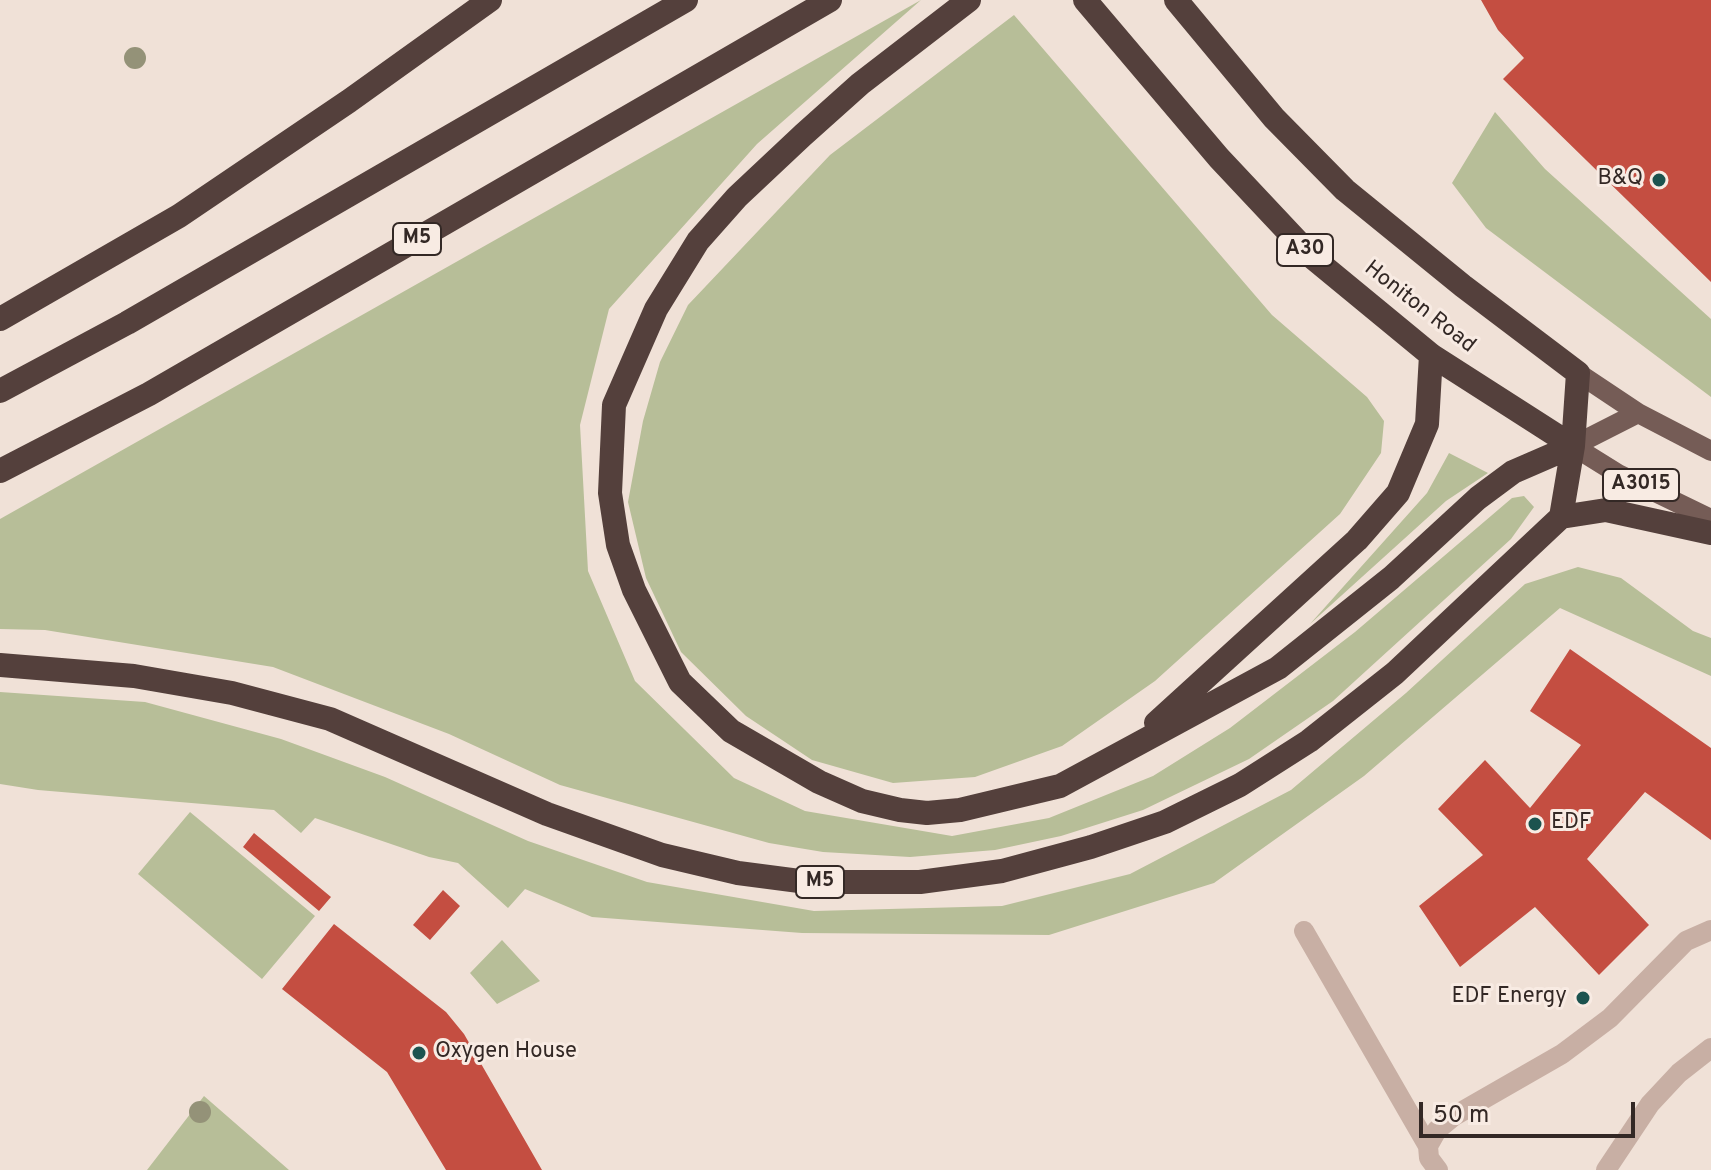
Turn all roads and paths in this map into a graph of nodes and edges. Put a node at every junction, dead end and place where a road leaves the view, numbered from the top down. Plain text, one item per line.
1 (490, 0) edge
2 (686, 0) edge
3 (830, 0) edge
4 (969, 0) edge
5 (1085, 0) edge
6 (1176, 0) edge
7 (0, 319) edge
8 (1431, 355) junction
9 (1578, 373) junction
10 (0, 391) edge
11 (1638, 413) junction
12 (1573, 446) junction
13 (1711, 451) edge
14 (0, 471) edge
15 (1561, 517) junction
16 (1711, 519) edge
17 (1711, 533) edge
18 (0, 665) edge
19 (1124, 752) junction
20 (1711, 930) edge
21 (1304, 931) dead end
22 (1711, 1048) edge
23 (1428, 1146) junction
24 (1438, 1170) edge
25 (1606, 1170) edge

1 - 7 highway
2 - 10 highway
3 - 14 highway, M5
4 - 19 highway
5 - 8 highway, Honiton Road / A30
6 - 9 highway, Honiton Road
8 - 12 highway, Honiton Road / A30
8 - 19 highway
9 - 11 main road, Honiton Road / A3015
9 - 12 highway
11 - 12 main road
11 - 13 main road, Honiton Road / A3015
12 - 15 highway
12 - 16 main road, Honiton Road / A3015
12 - 19 highway
15 - 17 highway
15 - 18 highway, M5
20 - 23 street
21 - 23 street
22 - 25 street
23 - 24 street

